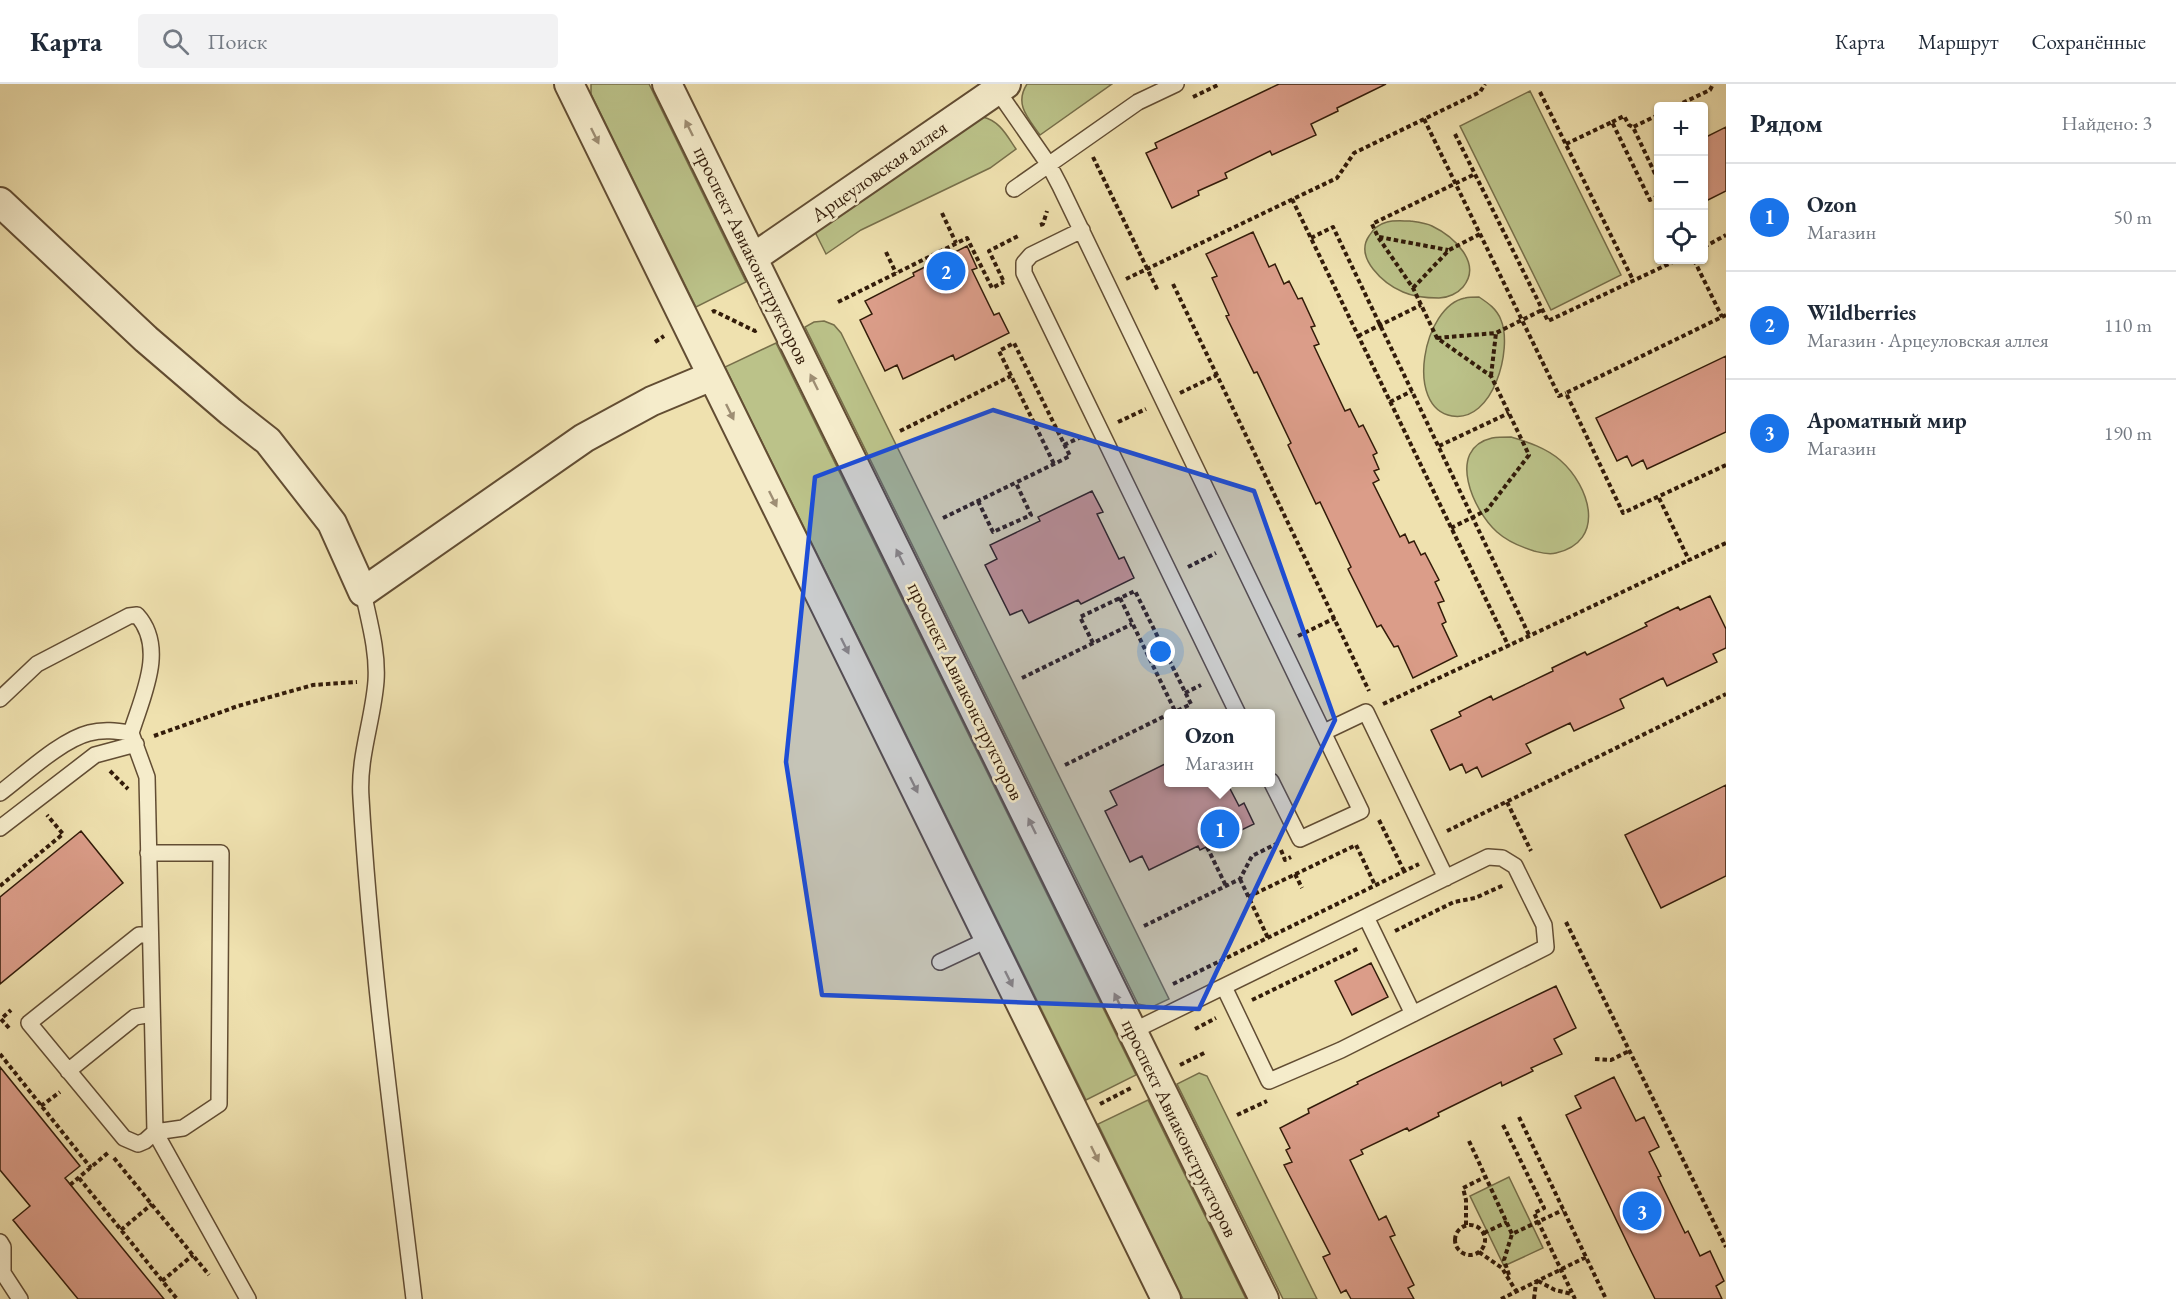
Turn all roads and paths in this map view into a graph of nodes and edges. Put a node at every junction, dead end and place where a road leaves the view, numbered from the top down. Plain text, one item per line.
1 (569, 84) edge
2 (668, 84) edge
3 (1176, 84) edge
4 (1485, 84) edge
5 (1713, 84) edge
6 (1001, 87) edge
7 (1540, 92) dead end
8 (1684, 102) edge
9 (1654, 117) edge
10 (1424, 119) junction
11 (1612, 122) junction
12 (1633, 127) junction
13 (1455, 134) dead end
14 (1084, 140) junction
15 (1566, 144) junction
16 (1049, 165) junction
17 (1654, 170) edge
18 (1475, 174) junction
19 (1455, 184) junction
20 (1014, 189) dead end
21 (1654, 198) edge
22 (1292, 199) junction
23 (0, 202) edge
24 (942, 213) dead end
25 (1082, 230) junction
26 (1480, 234) junction
27 (1726, 235) edge
28 (1378, 237) junction
29 (1311, 238) junction
30 (956, 243) junction
31 (1708, 245) edge
32 (1449, 250) junction
33 (886, 252) dead end
34 (753, 258) junction
35 (1668, 264) edge
36 (1696, 264) edge
37 (1147, 269) junction
38 (896, 273) junction
39 (1633, 280) junction
40 (1004, 282) dead end
41 (1173, 284) dead end
42 (1109, 287) junction
43 (1413, 288) junction
44 (1158, 291) dead end
45 (837, 302) dead end
46 (1421, 305) junction
47 (1542, 310) junction
48 (708, 314) dead end
49 (1724, 316) edge
50 (1522, 320) junction
51 (1380, 324) junction
52 (762, 328) dead end
53 (1496, 333) junction
54 (1358, 336) junction
55 (1437, 338) junction
56 (712, 376) junction
57 (1011, 376) junction
58 (1491, 376) junction
59 (1412, 391) junction
60 (1566, 393) junction
61 (1390, 402) junction
62 (1509, 413) junction
63 (900, 431) dead end
64 (1439, 446) junction
65 (1054, 464) junction
66 (1726, 465) edge
67 (1016, 483) junction
68 (1659, 498) junction
69 (978, 501) junction
70 (1473, 517) junction
71 (943, 518) dead end
72 (1451, 528) junction
73 (1726, 543) edge
74 (1233, 544) junction
75 (1689, 560) junction
76 (1171, 575) junction
77 (363, 592) junction
78 (1120, 598) junction
79 (1335, 618) junction
80 (1132, 624) junction
81 (1530, 637) junction
82 (1092, 643) junction
83 (1281, 644) junction
84 (1509, 647) junction
85 (1022, 678) dead end
86 (376, 681) junction
87 (1726, 694) edge
88 (1371, 697) dead end
89 (1398, 697) dead end
90 (0, 699) edge
91 (1170, 709) edge
92 (1180, 709) edge
93 (1236, 709) edge
94 (1164, 717) edge
95 (1324, 732) junction
96 (133, 738) junction
97 (1065, 765) dead end
98 (1274, 787) edge
99 (0, 793) edge
100 (36, 801) junction
101 (1507, 802) junction
102 (0, 828) edge
103 (1428, 840) junction
104 (1389, 841) dead end
105 (1207, 847) dead end
106 (1266, 848) dead end
107 (148, 853) junction
108 (1436, 856) junction
109 (1535, 858) dead end
110 (1404, 871) junction
111 (1295, 874) junction
112 (1446, 878) junction
113 (1239, 879) junction
114 (1376, 885) junction
115 (0, 886) edge
116 (1226, 886) junction
117 (1302, 888) dead end
118 (1248, 897) junction
119 (1366, 917) junction
120 (1564, 918) dead end
121 (1144, 926) dead end
122 (150, 934) junction
123 (1268, 938) junction
124 (989, 939) junction
125 (940, 962) dead end
126 (1173, 984) dead end
127 (1224, 987) junction
128 (152, 1014) junction
129 (1413, 1014) junction
130 (1133, 1031) junction
131 (1629, 1051) junction
132 (1206, 1052) dead end
133 (0, 1054) edge
134 (1595, 1059) dead end
135 (1178, 1065) dead end
136 (68, 1071) junction
137 (1132, 1088) dead end
138 (60, 1092) dead end
139 (41, 1106) junction
140 (1089, 1109) dead end
141 (1519, 1117) dead end
142 (1503, 1125) dead end
143 (155, 1132) junction
144 (124, 1138) junction
145 (1469, 1141) dead end
146 (91, 1168) junction
147 (1485, 1177) junction
148 (79, 1178) junction
149 (70, 1185) dead end
150 (152, 1204) dead end
151 (1563, 1210) junction
152 (1507, 1222) junction
153 (1538, 1222) junction
154 (1466, 1225) junction
155 (121, 1230) junction
156 (1484, 1233) junction
157 (1512, 1234) junction
158 (0, 1242) edge
159 (1726, 1247) edge
160 (1479, 1252) junction
161 (193, 1255) dead end
162 (1586, 1257) junction
163 (1561, 1270) junction
164 (1510, 1279) junction
165 (162, 1281) junction
166 (1537, 1281) junction
167 (1516, 1292) junction
168 (1574, 1297) edge
169 (20, 1299) edge
170 (177, 1299) edge
171 (248, 1299) edge
172 (414, 1299) edge
173 (1166, 1299) edge
174 (1264, 1299) edge
175 (1501, 1299) edge
176 (1534, 1299) edge
177 (1606, 1299) edge

1 -> 56 street
34 -> 2 street, проспект Авиаконструкторов
3 - 14 lane
4 - 10 path
5 - 8 path
6 - 16 lane
6 - 34 street, Арцеуловская аллея
7 - 15 path
9 - 12 path
10 - 19 path
10 - 22 path
11 - 12 path
11 - 15 path
11 - 21 path
12 - 17 path
13 - 18 path
14 - 16 lane
14 - 37 path
15 - 39 path
16 - 20 lane
16 - 25 lane
18 - 19 path
18 - 47 path
19 - 26 path
19 - 28 path
22 - 29 path
22 - 37 path
23 - 77 street
24 - 30 path
25 - 42 lane
25 - 76 lane
26 - 32 path
26 - 50 path
27 - 31 path
28 - 32 path
28 - 43 path
29 - 51 path
29 - 54 path
30 - 38 path
30 - 40 path
32 - 43 path
33 - 38 path
130 -> 34 street, проспект Авиаконструкторов
35 - 39 path
36 - 49 path
37 - 42 path
37 - 44 path
38 - 45 path
39 - 47 path
41 - 79 path
42 - 74 lane
43 - 46 path
46 - 51 path
46 - 55 path
47 - 50 path
48 - 52 path
49 - 60 path
50 - 53 path
50 - 60 path
51 - 54 path
51 - 59 path
53 - 55 path
53 - 58 path
54 - 61 path
55 - 58 path
56 - 77 street
56 -> 124 street
57 - 63 path
57 - 65 path
57 - 65 path
58 - 62 path
59 - 61 path
59 - 64 path
60 - 68 path
61 - 72 path
62 - 64 path
62 - 70 path
64 - 70 path
65 - 67 path
66 - 68 path
67 - 69 path
67 - 69 path
68 - 75 path
69 - 71 path
70 - 72 path
70 - 81 path
72 - 84 path
73 - 75 path
74 - 76 path
74 - 83 lane
75 - 81 path
76 - 93 lane
77 - 86 lane
78 - 80 path
78 - 82 path
78 - 92 path
79 - 83 path
79 - 88 path
80 - 82 path
80 - 91 path
81 - 84 path
82 - 85 path
83 - 95 lane
84 - 89 path
86 - 96 path
86 - 172 lane
87 - 101 path
90 - 96 lane
94 - 97 path
95 - 98 lane
95 - 103 lane
96 - 99 lane
96 - 100 lane
96 - 107 lane
100 - 102 lane
100 - 115 path
101 - 103 path
101 - 109 path
103 - 108 lane
104 - 110 path
105 - 116 path
106 - 113 path
107 - 122 lane
107 - 143 lane
108 - 110 path
108 - 112 lane
110 - 114 path
111 - 114 path
111 - 117 path
111 - 118 path
112 - 119 lane
112 - 129 lane
113 - 116 path
113 - 118 path
114 - 123 path
116 - 121 path
118 - 123 path
119 - 127 lane
119 - 129 lane
120 - 131 path
122 - 128 lane
122 - 136 lane
123 - 126 path
124 - 125 lane
124 -> 173 street
127 - 129 lane
127 - 130 lane
128 - 136 lane
128 - 143 lane
130 - 174 street, проспект Авиаконструкторов
131 - 134 path
131 - 159 path
132 - 135 path
133 - 139 path
136 - 144 lane
137 - 140 path
138 - 139 path
139 - 146 path
141 - 151 path
142 - 153 path
143 - 144 lane
143 - 171 lane
144 - 146 path
145 - 147 path
146 - 148 path
147 - 152 path
147 - 154 path
148 - 149 path
148 - 155 path
150 - 155 path
151 - 153 path
151 - 162 path
152 - 156 path
152 - 157 path
153 - 157 path
153 - 163 path
154 - 156 path
154 - 160 path
155 - 165 path
156 - 160 path
157 - 164 path
158 - 169 lane
160 - 164 path
161 - 165 path
162 - 163 path
162 - 177 path
163 - 166 path
163 - 168 path
164 - 167 path
165 - 170 path
166 - 167 path
166 - 168 path
166 - 176 path
167 - 175 path

